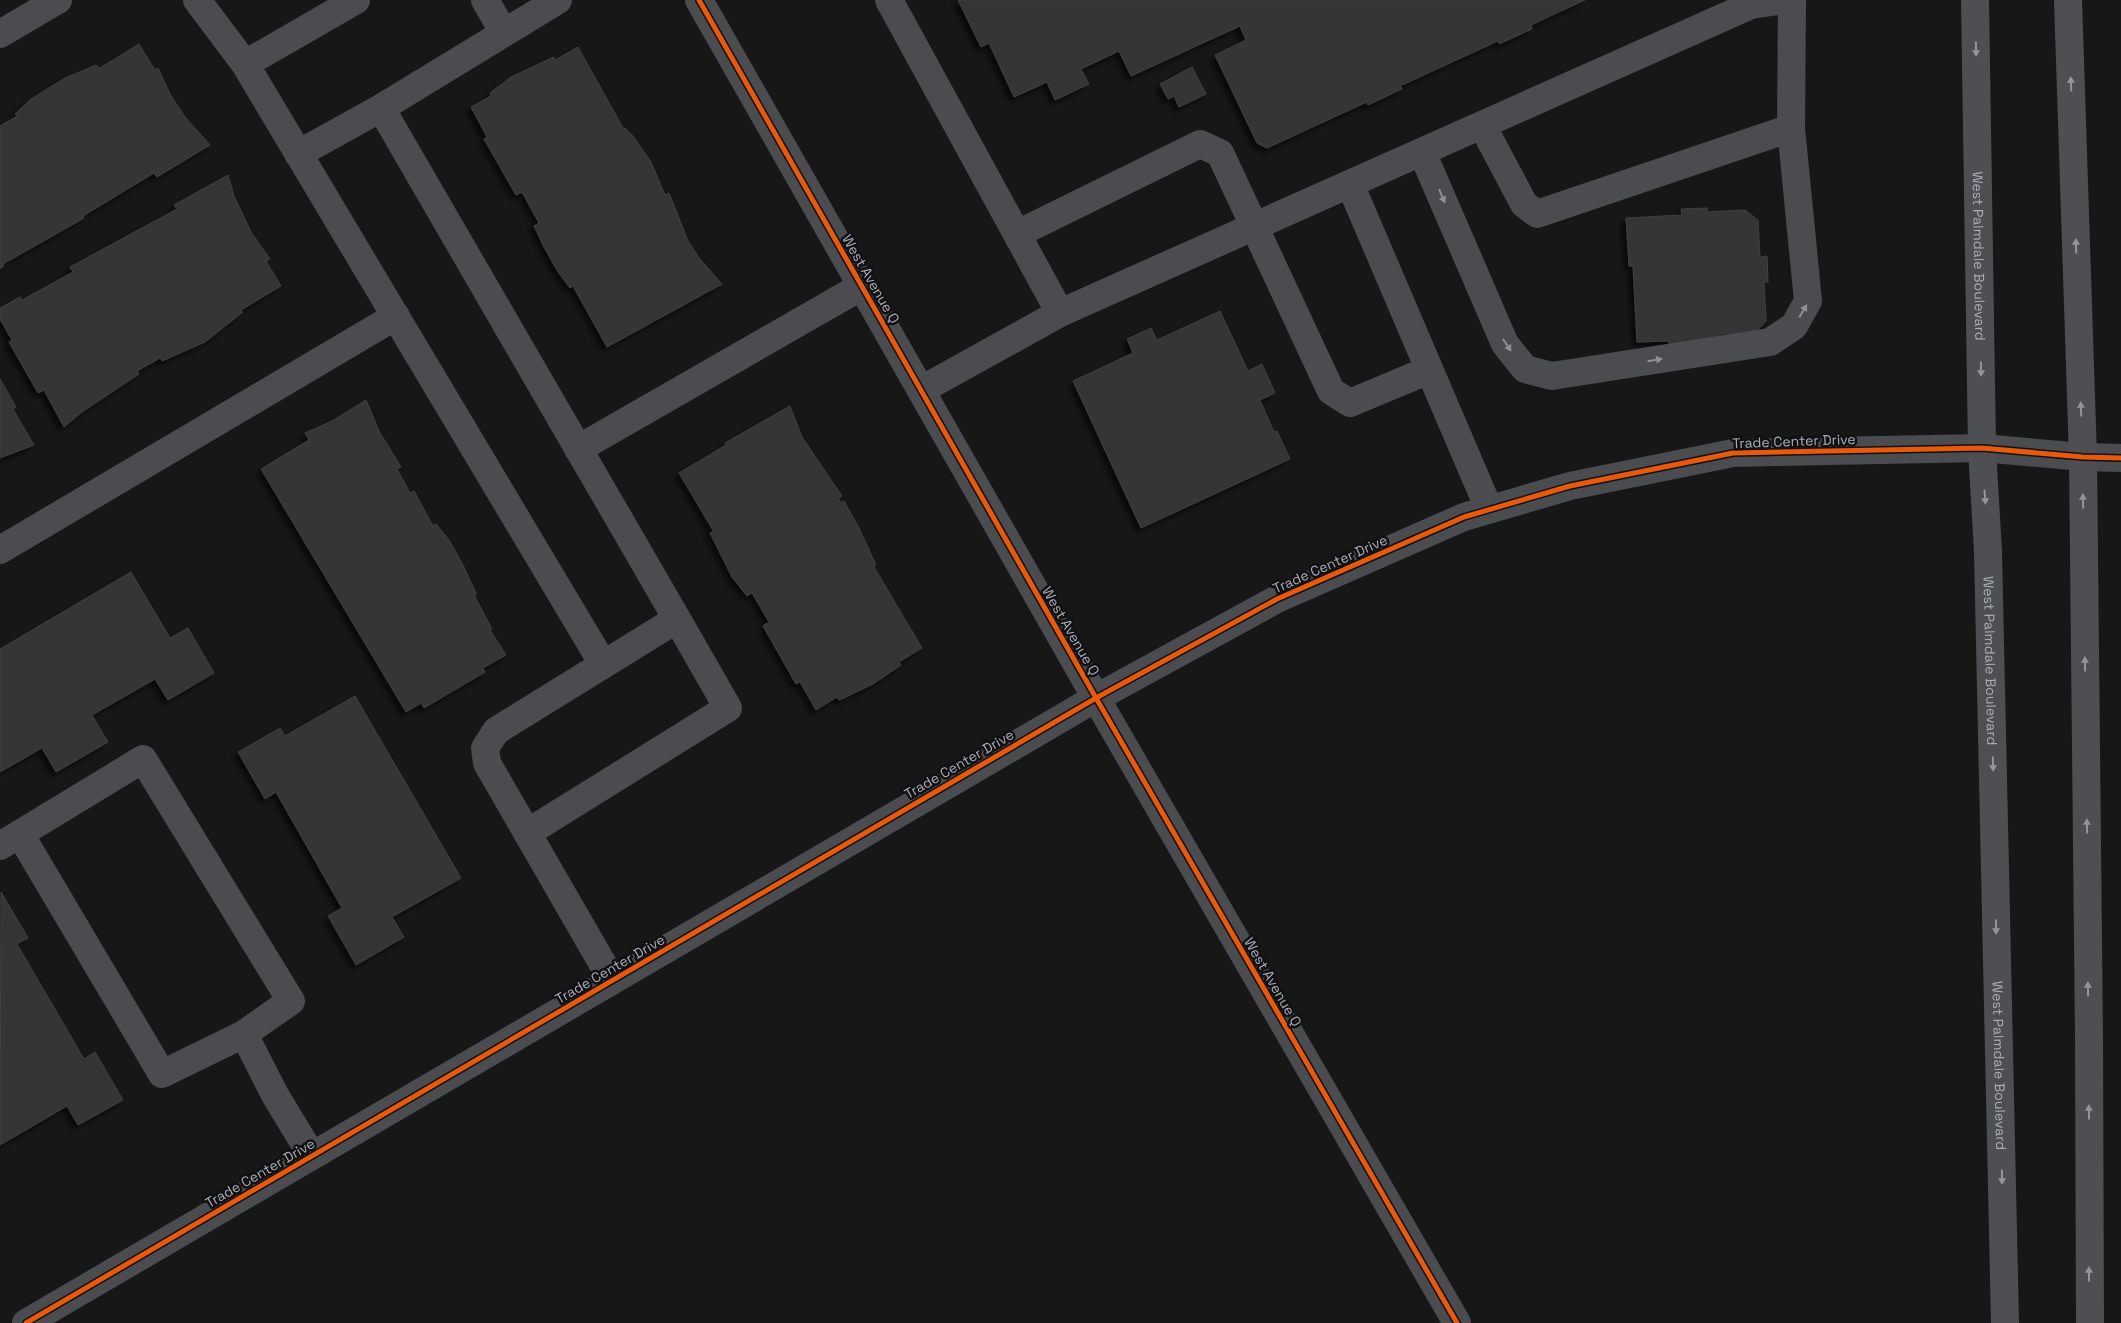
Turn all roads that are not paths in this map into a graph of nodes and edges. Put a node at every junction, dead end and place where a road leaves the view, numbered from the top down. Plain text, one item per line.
1 (58, 0) edge
2 (197, 0) edge
3 (356, 0) edge
4 (484, 0) edge
5 (558, 0) edge
6 (889, 0) edge
7 (1784, 0) edge
8 (1792, 0) edge
9 (1975, 0) edge
10 (2068, 0) edge
11 (710, 4) edge
12 (504, 33) junction
13 (0, 34) edge
14 (245, 64) junction
15 (381, 108) junction
16 (1482, 125) junction
17 (1791, 128) junction
18 (1422, 152) junction
19 (298, 154) junction
20 (1350, 184) junction
21 (1254, 227) junction
22 (1017, 234) junction
23 (862, 286) junction
24 (1060, 313) junction
25 (396, 316) junction
26 (1429, 370) junction
27 (921, 390) junction
28 (578, 448) junction
29 (1982, 448) junction
30 (2083, 457) junction
31 (2121, 458) edge
32 (1489, 509) junction
33 (0, 550) edge
34 (677, 619) junction
35 (604, 664) junction
36 (1096, 698) junction
37 (527, 833) junction
38 (10, 840) edge
39 (612, 980) junction
40 (244, 1034) junction
41 (312, 1156) junction
42 (35, 1321) edge
43 (1457, 1323) edge
44 (2005, 1323) edge
45 (2090, 1323) edge

1 - 13 street
2 - 14 street
3 - 14 street
4 - 12 street
5 - 12 street
6 - 22 street
7 - 16 street
8 - 17 street
9 -> 29 main road, West Palmdale Boulevard
30 -> 10 main road
11 - 23 street, West Avenue Q
12 - 15 street
14 - 19 street
15 - 19 street
15 - 28 street
16 - 17 street
16 - 18 street
18 -> 17 street
18 - 20 street
19 - 25 street
20 - 21 street
20 - 26 street
21 - 22 street
21 - 24 street
21 - 26 street
22 - 24 street
23 - 27 street, West Avenue Q
23 - 28 street
24 - 27 street
25 - 33 street
25 - 35 street
26 - 32 street
27 - 36 street, West Avenue Q
28 - 34 street
29 - 30 street, Trade Center Drive
29 - 32 street, Trade Center Drive
29 -> 44 main road, West Palmdale Boulevard
30 - 31 street, Trade Center Drive
45 -> 30 main road
32 - 36 street, Trade Center Drive
34 - 35 street
34 - 37 street
35 - 37 street
36 - 39 street, Trade Center Drive
36 - 43 street, West Avenue Q
37 - 39 street
38 - 40 street
38 - 40 street
39 - 41 street, Trade Center Drive
40 - 41 street
41 - 42 street, Trade Center Drive

